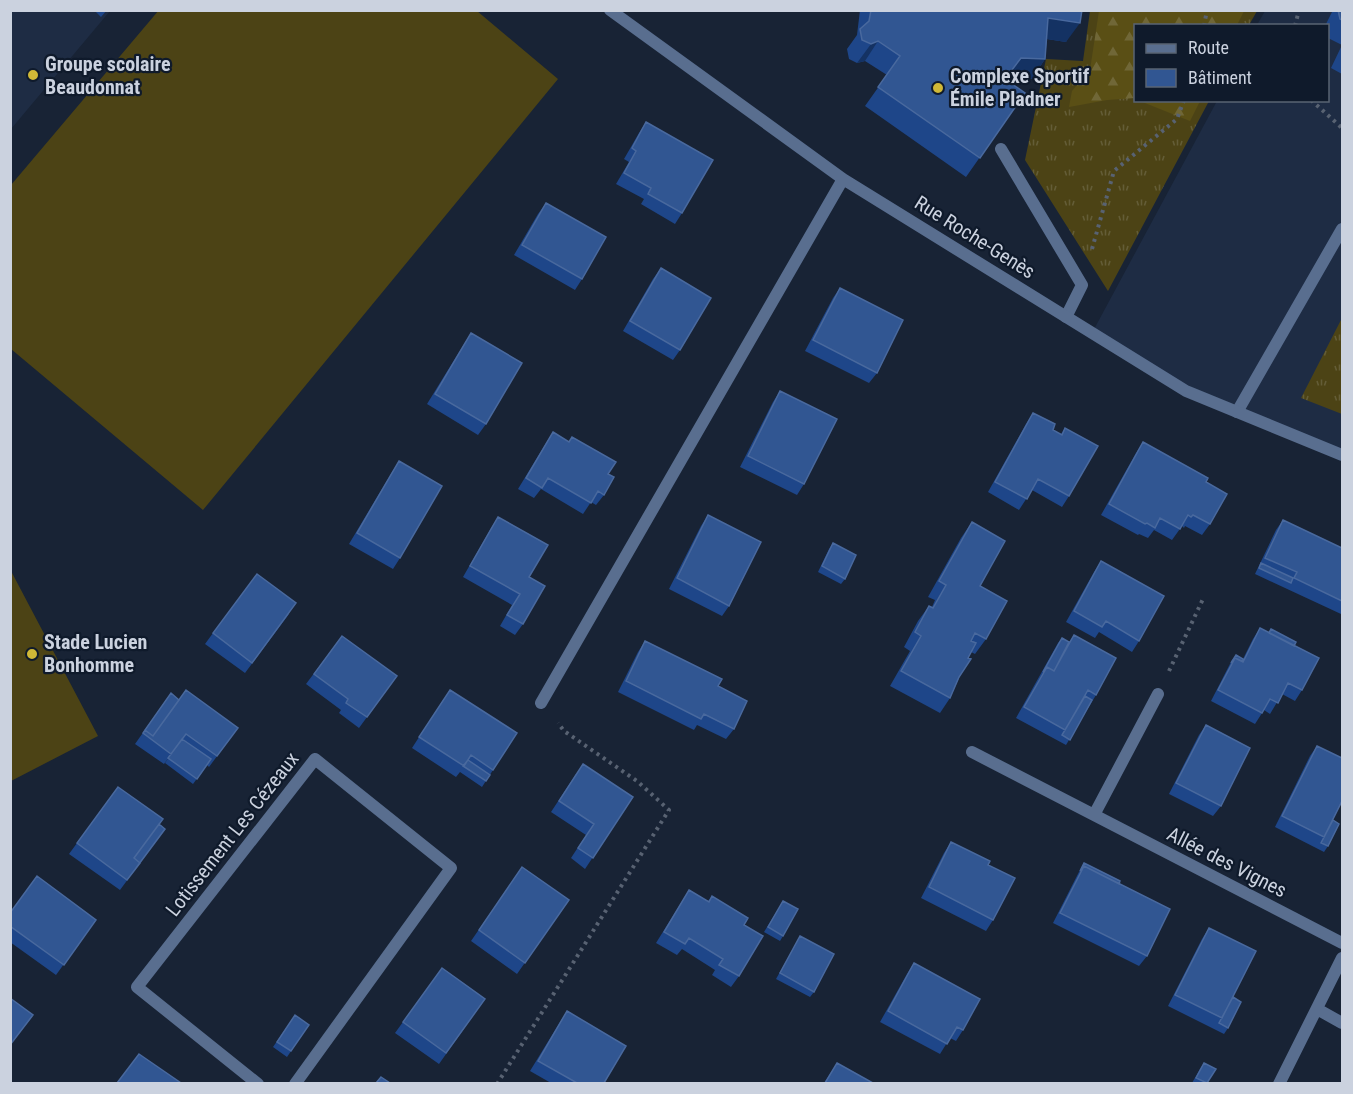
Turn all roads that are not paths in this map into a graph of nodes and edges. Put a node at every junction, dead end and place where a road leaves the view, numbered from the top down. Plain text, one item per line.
1 (610, 10) edge
2 (1001, 150) edge
3 (843, 179) junction
4 (1342, 229) edge
5 (1066, 317) junction
6 (1237, 412) junction
7 (1342, 455) edge
8 (1158, 694) road end
9 (542, 703) road end
10 (972, 752) dead end
11 (1095, 815) junction
12 (1342, 943) edge
13 (1342, 957) edge
14 (1317, 1010) junction
15 (1342, 1023) edge
16 (258, 1083) edge
17 (294, 1083) edge
18 (1279, 1083) edge

1 - 3 street, Rue Roche-Genès
2 - 5 street
3 - 5 street, Rue Roche-Genès
3 - 9 street
4 - 6 street
5 - 6 street, Rue Roche-Genès
6 - 7 street, Rue Roche-Genès
8 - 11 street
10 - 11 street, Allée des Vignes
11 - 12 street, Allée des Vignes
13 - 14 street
14 - 15 street
14 - 18 street
16 - 17 street, Lotissement Les Cézeaux

